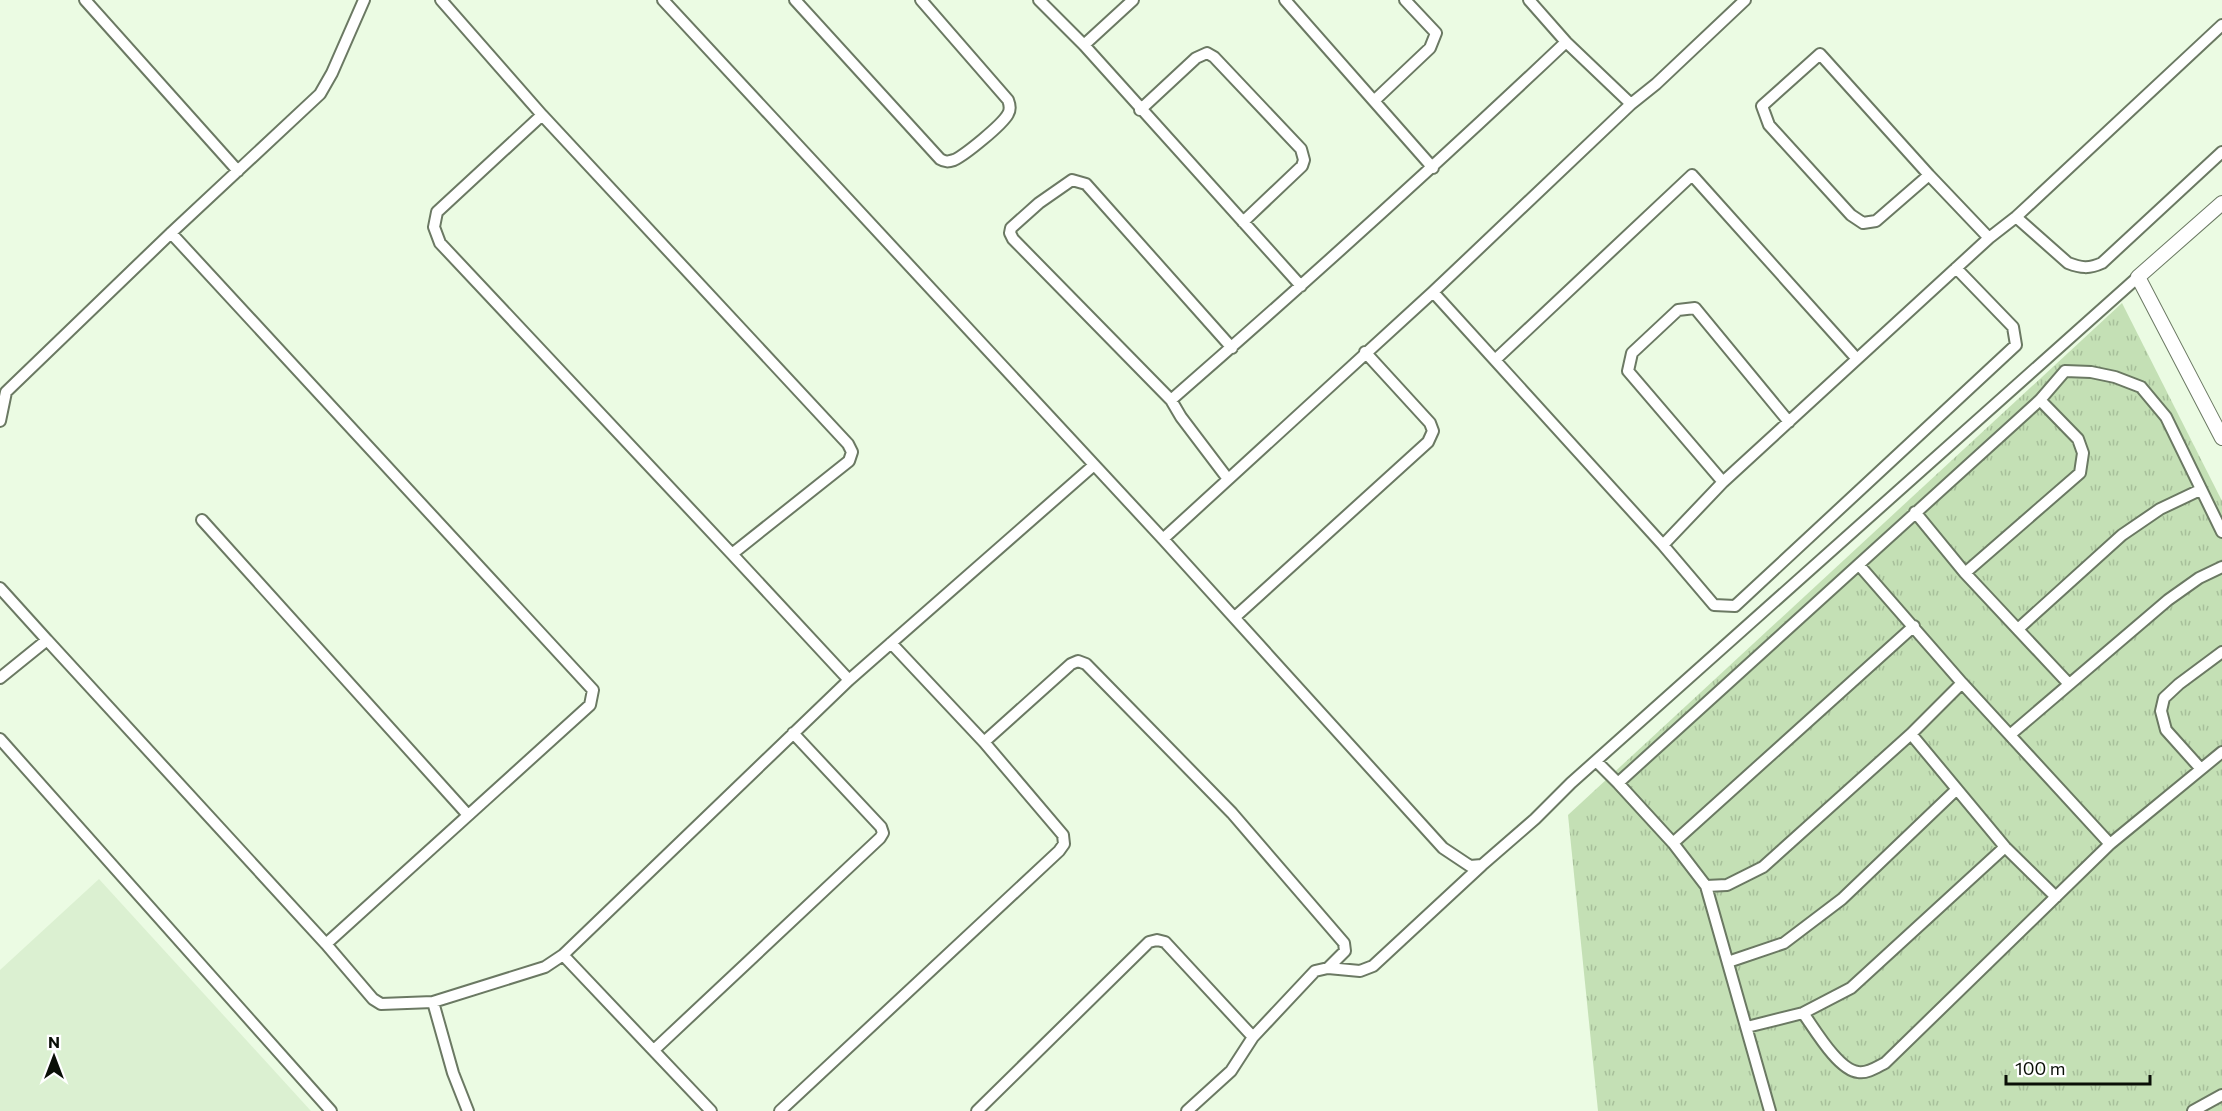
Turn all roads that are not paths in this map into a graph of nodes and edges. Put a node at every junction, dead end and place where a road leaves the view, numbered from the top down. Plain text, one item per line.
1 (85, 0) edge
2 (364, 0) edge
3 (441, 0) edge
4 (663, 0) edge
5 (795, 0) edge
6 (921, 0) edge
7 (1039, 0) edge
8 (1132, 0) edge
9 (1285, 0) edge
10 (1405, 0) edge
11 (1528, 0) edge
12 (1745, 0) edge
13 (2222, 25) edge
14 (1566, 42) junction
15 (1084, 45) junction
16 (1375, 100) junction
17 (1631, 104) junction
18 (1140, 110) junction
19 (542, 115) junction
20 (2222, 152) edge
21 (1433, 168) junction
22 (238, 171) junction
23 (1929, 175) junction
24 (2222, 203) edge
25 (2016, 217) junction
26 (1243, 222) junction
27 (171, 233) junction
28 (1989, 238) junction
29 (1956, 268) junction
30 (2139, 278) junction
31 (1302, 286) junction
32 (1433, 292) junction
33 (1232, 348) junction
34 (2058, 350) junction
35 (1365, 352) junction
36 (1857, 359) junction
37 (1496, 360) junction
38 (2066, 371) junction
39 (1171, 400) junction
40 (2040, 400) junction
41 (0, 421) edge
42 (1789, 422) junction
43 (2222, 438) edge
44 (1094, 465) junction
45 (1228, 479) junction
46 (1723, 482) junction
47 (2200, 490) junction
48 (1915, 512) junction
49 (202, 520) dead end
50 (2222, 532) edge
51 (1163, 539) junction
52 (1663, 545) junction
53 (732, 554) junction
54 (1859, 565) junction
55 (2222, 567) edge
56 (1965, 573) junction
57 (0, 588) edge
58 (1235, 617) junction
59 (1914, 626) junction
60 (2018, 629) junction
61 (47, 640) junction
62 (891, 643) junction
63 (2222, 652) edge
64 (0, 678) edge
65 (849, 680) junction
66 (1962, 683) junction
67 (2068, 684) junction
68 (793, 733) junction
69 (1911, 734) junction
70 (2011, 734) junction
71 (0, 739) edge
72 (984, 742) junction
73 (2222, 752) edge
74 (1596, 761) junction
75 (2201, 769) junction
76 (1618, 783) junction
77 (1956, 790) junction
78 (468, 815) junction
79 (1673, 843) junction
80 (2110, 844) junction
81 (2005, 847) junction
82 (1482, 865) junction
83 (1706, 886) junction
84 (2056, 897) junction
85 (326, 944) junction
86 (564, 955) junction
87 (1728, 962) junction
88 (1328, 968) junction
89 (433, 1002) junction
90 (1803, 1013) junction
91 (1747, 1027) junction
92 (1253, 1037) junction
93 (654, 1050) junction
94 (2222, 1095) edge
95 (331, 1111) edge
96 (468, 1111) edge
97 (711, 1111) edge
98 (780, 1111) edge
99 (977, 1111) edge
100 (1186, 1111) edge
101 (1770, 1111) edge
102 (2193, 1111) edge

1 - 22 street
2 - 22 street
3 - 19 street
4 - 44 street
5 - 6 street
7 - 15 street
8 - 15 street
9 - 16 street
10 - 16 street
11 - 14 street
12 - 17 street
13 - 25 street
14 - 17 street
14 - 21 street
15 - 18 street
16 - 21 street
17 - 32 street
18 - 26 street
18 - 26 street
19 - 53 street
19 - 53 street
20 - 25 street
21 - 31 street
22 - 27 street
23 - 23 street
23 - 28 street
24 - 30 street
25 - 28 street
26 - 31 street
27 - 41 street
27 - 78 street
28 - 29 street
29 - 36 street
29 - 52 street
30 - 34 street
30 - 43 street
31 - 33 street
32 - 35 street
32 - 37 street
33 - 39 street
33 - 39 street
34 - 38 street
34 - 74 street
35 - 45 street
35 - 58 street
36 - 37 street
36 - 42 street
37 - 52 street
38 - 40 street
38 - 47 street
39 - 45 street
40 - 48 street
40 - 56 street
42 - 46 street
42 - 46 street
44 - 51 street
44 - 62 street
45 - 51 street
46 - 52 street
47 - 50 street
47 - 60 street
48 - 54 street
48 - 56 street
49 - 78 street
51 - 58 street
53 - 65 street
54 - 59 street
54 - 76 street
55 - 67 street
56 - 60 street
57 - 61 street
58 - 82 street
59 - 66 street
59 - 79 street
60 - 67 street
61 - 64 street
61 - 85 street
62 - 65 street
62 - 72 street
63 - 75 street
65 - 68 street
66 - 69 street
66 - 70 street
67 - 70 street
68 - 86 street
68 - 93 street
69 - 77 street
69 - 83 street
70 - 80 street
71 - 95 street
72 - 88 street
72 - 98 street
73 - 75 street
74 - 76 street
74 - 82 street
75 - 80 street
76 - 79 street
77 - 81 street
77 - 87 street
78 - 85 street
79 - 83 street
80 - 84 street
81 - 84 street
81 - 90 street
82 - 88 street
83 - 87 street
84 - 90 street
85 - 89 street
86 - 89 street
86 - 93 street
87 - 91 street
88 - 92 street
89 - 96 street
90 - 91 street
91 - 101 street
92 - 99 street
92 - 100 street
93 - 97 street
94 - 102 street

